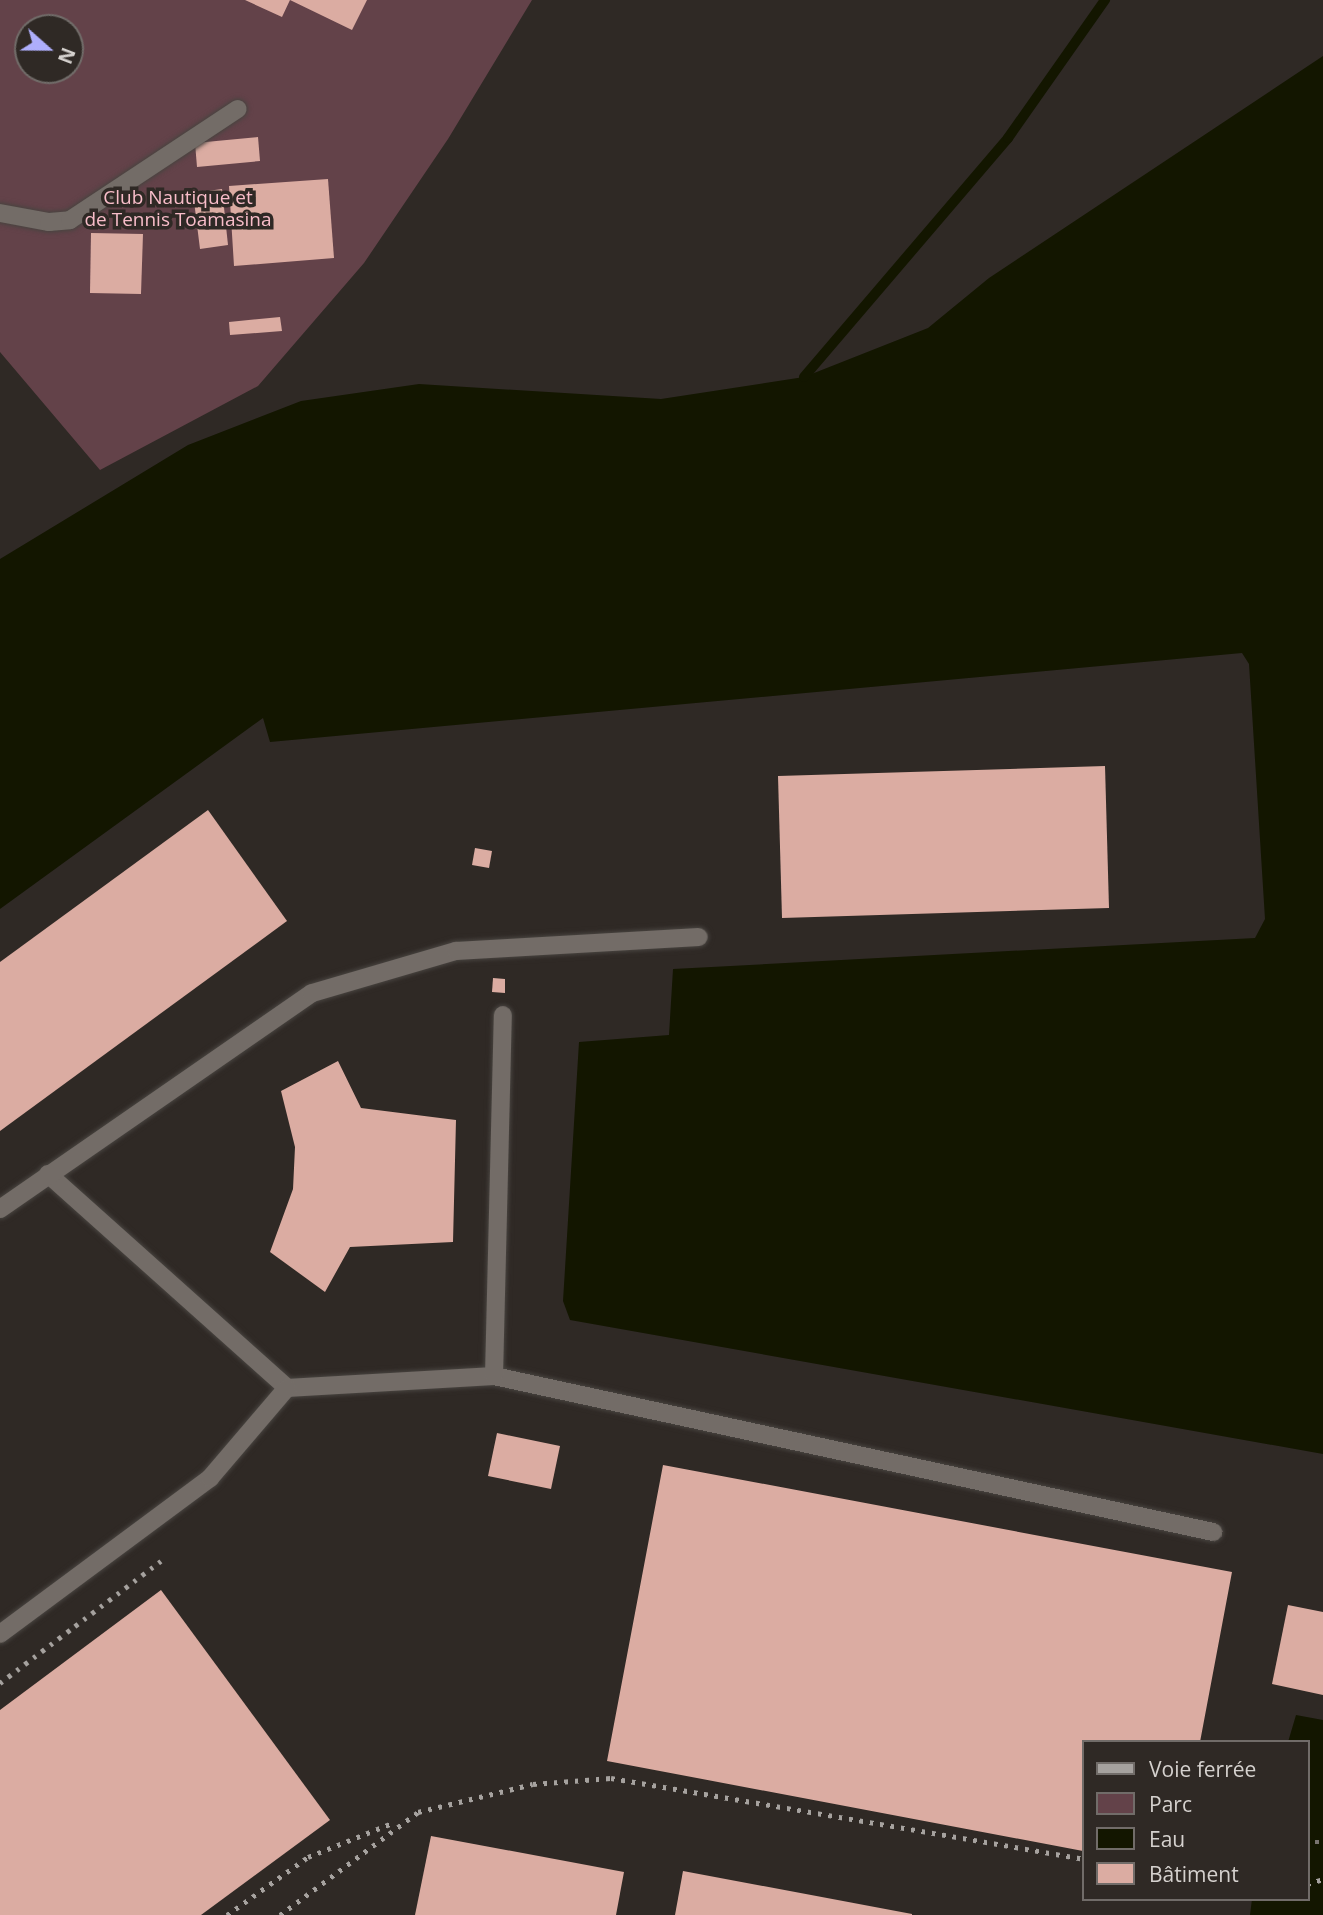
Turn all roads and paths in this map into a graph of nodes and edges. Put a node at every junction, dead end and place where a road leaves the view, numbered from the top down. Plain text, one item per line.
1 (238, 109) dead end
2 (0, 213) edge
3 (699, 937) dead end
4 (503, 1015) dead end
5 (48, 1174) junction
6 (0, 1209) edge
7 (494, 1376) junction
8 (287, 1388) junction
9 (1213, 1532) dead end
10 (0, 1634) edge

1 - 2 lane
3 - 5 lane
4 - 7 lane
5 - 6 lane
5 - 8 lane
7 - 8 lane
7 - 9 lane
8 - 10 lane

